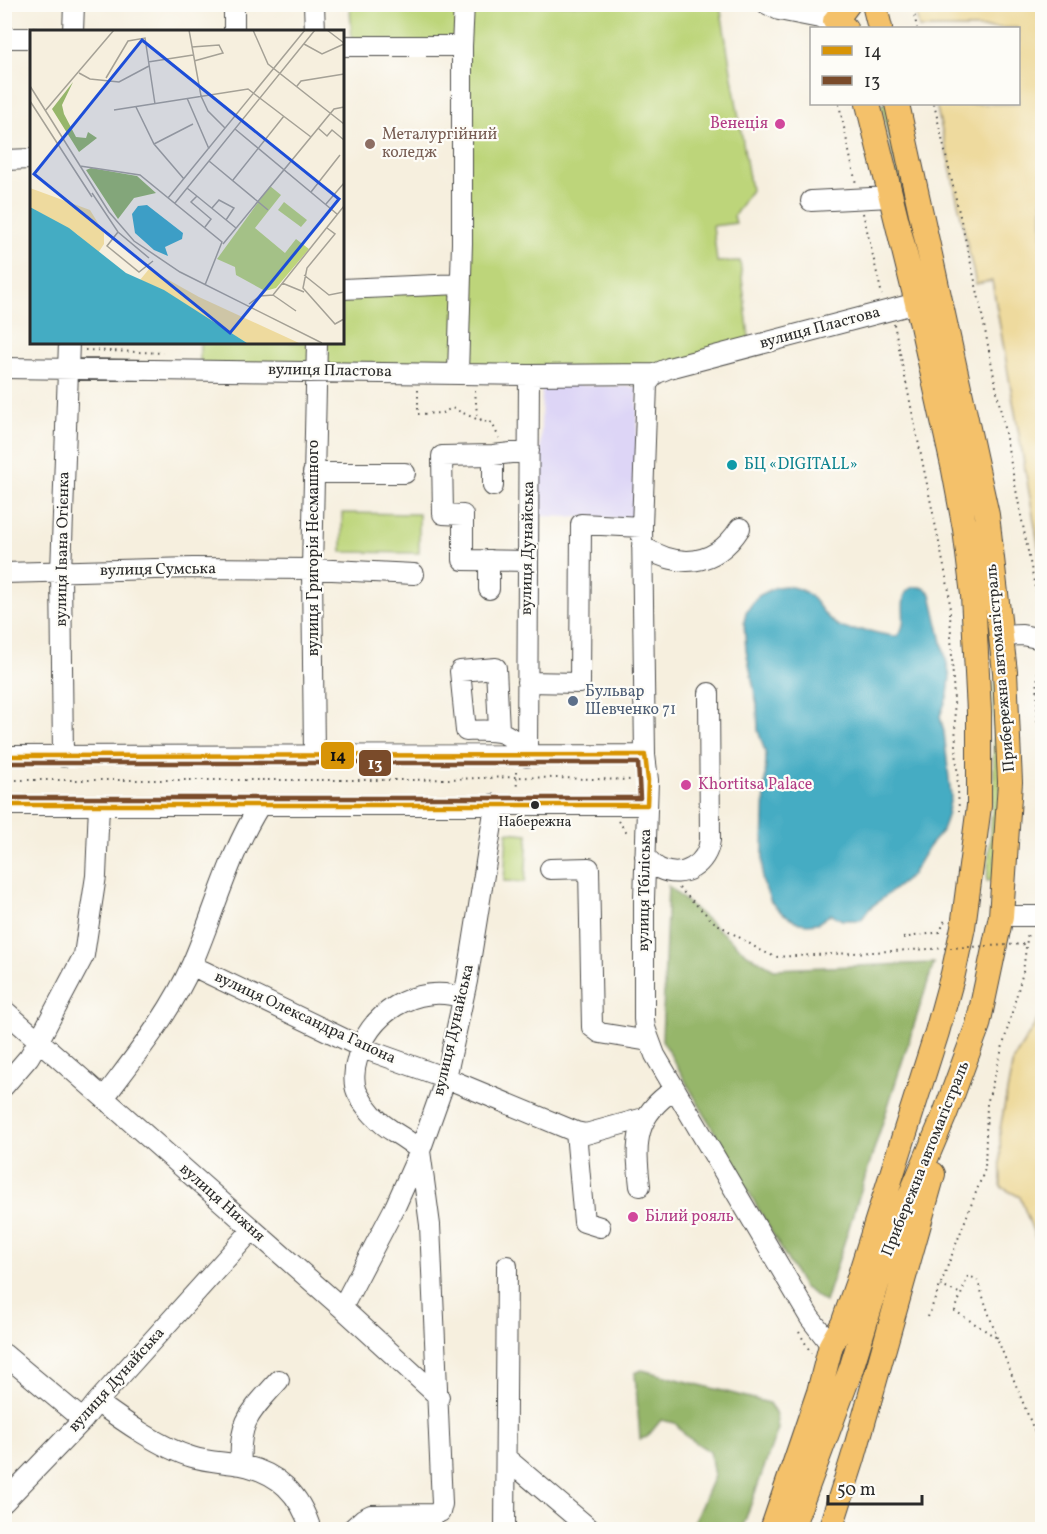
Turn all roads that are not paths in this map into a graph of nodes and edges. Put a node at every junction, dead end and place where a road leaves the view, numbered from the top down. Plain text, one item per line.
1 (74, 4) edge
2 (234, 4) edge
3 (314, 4) edge
4 (464, 4) edge
5 (767, 4) edge
6 (874, 4) edge
7 (846, 17) edge
8 (880, 27) edge
9 (74, 30) edge
10 (234, 30) edge
11 (315, 30) edge
12 (4, 38) edge
13 (30, 38) edge
14 (344, 46) edge
15 (462, 46) junction
16 (868, 105) edge
17 (897, 105) edge
18 (30, 159) edge
19 (4, 160) edge
20 (891, 197) junction
21 (811, 201) dead end
22 (460, 284) junction
23 (344, 289) edge
24 (941, 297) junction
25 (917, 303) junction
26 (69, 344) edge
27 (317, 344) edge
28 (4, 368) edge
29 (69, 368) junction
30 (317, 371) junction
31 (459, 373) junction
32 (529, 375) junction
33 (651, 379) junction
34 (529, 451) junction
35 (500, 454) junction
36 (313, 473) junction
37 (405, 473) dead end
38 (493, 486) dead end
39 (740, 528) dead end
40 (642, 536) junction
41 (489, 560) junction
42 (527, 561) junction
43 (312, 569) junction
44 (61, 572) junction
45 (4, 573) edge
46 (414, 574) dead end
47 (489, 589) dead end
48 (1040, 639) edge
49 (1002, 644) junction
50 (975, 647) junction
51 (527, 682) junction
52 (1005, 688) junction
53 (709, 693) dead end
54 (978, 693) junction
55 (499, 730) dead end
56 (314, 754) junction
57 (645, 755) junction
58 (4, 756) edge
59 (63, 757) junction
60 (527, 757) junction
61 (494, 804) junction
62 (99, 805) junction
63 (260, 805) junction
64 (647, 805) junction
65 (4, 806) edge
66 (645, 856) junction
67 (550, 869) dead end
68 (971, 870) junction
69 (1004, 873) junction
70 (1042, 916) edge
71 (955, 917) junction
72 (1000, 917) junction
73 (203, 971) dead end
74 (463, 998) junction
75 (4, 1010) edge
76 (39, 1041) junction
77 (649, 1041) junction
78 (361, 1047) junction
79 (962, 1071) junction
80 (446, 1078) junction
81 (4, 1086) edge
82 (675, 1089) junction
83 (104, 1098) junction
84 (644, 1118) junction
85 (576, 1132) junction
86 (420, 1151) junction
87 (639, 1186) dead end
88 (600, 1227) dead end
89 (252, 1230) junction
90 (507, 1266) dead end
91 (342, 1308) junction
92 (823, 1353) junction
93 (4, 1354) edge
94 (851, 1369) junction
95 (279, 1380) dead end
96 (439, 1397) junction
97 (97, 1402) junction
98 (83, 1420) junction
99 (506, 1458) junction
100 (241, 1465) junction
101 (4, 1502) edge
102 (311, 1530) edge
103 (351, 1530) edge
104 (506, 1530) edge
105 (591, 1530) edge
106 (772, 1530) edge
107 (791, 1530) edge
108 (830, 1530) edge

1 - 9 street
2 - 10 street
3 - 11 street
4 - 15 street
5 - 7 street
6 - 8 main road
12 - 13 street
14 - 15 street
15 - 22 street
16 - 20 main road, Прибережна автомагістраль
17 - 24 main road, Прибережна автомагістраль
18 - 19 street
20 - 21 street
20 - 25 main road, Прибережна автомагістраль
22 - 23 street
22 - 31 street
24 - 25 main road
24 - 49 main road, Прибережна автомагістраль
25 - 33 street, вулиця Пластова
25 - 50 main road, Прибережна автомагістраль
26 - 29 street, вулиця Івана Огієнка
27 - 30 street, вулиця Григорія Несмашного
28 - 29 street, вулиця Пластова
29 - 30 street, вулиця Пластова
29 - 44 street, вулиця Івана Огієнка
30 - 31 street, вулиця Пластова
30 - 36 street, вулиця Григорія Несмашного
31 - 32 street, вулиця Пластова
32 - 33 street, вулиця Пластова
32 - 34 street, вулиця Дунайська
33 - 40 street, вулиця Тбіліська
34 - 35 street
34 - 42 street, вулиця Дунайська
35 - 38 street
35 - 41 street
36 - 37 street
36 - 43 street, вулиця Григорія Несмашного
39 - 40 street
40 - 51 street
40 - 57 street, вулиця Тбіліська
41 - 42 street
41 - 47 street
42 - 51 street, вулиця Дунайська
43 - 44 street, вулиця Сумська
43 - 46 street, вулиця Сумська
43 - 56 street, вулиця Григорія Несмашного
44 - 45 street, вулиця Сумська
44 - 59 street, вулиця Івана Огієнка
48 - 49 street
49 - 50 main road
49 - 52 main road, Прибережна автомагістраль
50 - 54 main road, Прибережна автомагістраль
51 - 60 street, вулиця Дунайська
52 - 54 main road
52 - 69 main road, Прибережна автомагістраль
53 - 66 street
54 - 68 main road, Прибережна автомагістраль
55 - 60 street
56 - 59 street
56 - 60 street
57 - 60 street
57 - 64 street, вулиця Тбіліська
58 - 59 street
61 - 63 street
61 - 64 street
61 - 74 street, вулиця Дунайська
62 - 63 street
62 - 65 street
62 - 76 street
63 - 83 street
64 - 66 street, вулиця Тбіліська
66 - 77 street, вулиця Тбіліська
67 - 77 street
68 - 69 main road
68 - 71 main road, Прибережна автомагістраль
69 - 72 main road, Прибережна автомагістраль
70 - 72 street
71 - 72 main road
71 - 92 main road, Прибережна автомагістраль
72 - 79 main road, Прибережна автомагістраль
73 - 78 street, вулиця Олександра Гапона
74 - 78 street
74 - 80 street, вулиця Дунайська
75 - 76 street, вулиця Нижня
76 - 81 street
76 - 83 street, вулиця Нижня
77 - 82 street, вулиця Тбіліська
78 - 80 street, вулиця Олександра Гапона
78 - 86 street
79 - 94 main road, Прибережна автомагістраль
79 - 108 main road
80 - 85 street, вулиця Олександра Гапона
80 - 86 street, вулиця Дунайська
82 - 84 street
82 - 92 street, вулиця Тбіліська
83 - 89 street, вулиця Нижня
84 - 85 street, вулиця Олександра Гапона
84 - 87 street
85 - 88 street
86 - 91 street, вулиця Дунайська
86 - 96 street
89 - 91 street, вулиця Нижня
89 - 97 street, вулиця Дунайська
90 - 99 street
91 - 96 street, вулиця Нижня
92 - 94 main road
92 - 106 main road, Прибережна автомагістраль
93 - 98 street
94 - 107 main road, Прибережна автомагістраль
95 - 100 street
96 - 103 street
97 - 98 street, вулиця Дунайська
97 - 100 street
98 - 101 street, вулиця Дунайська
99 - 104 street
99 - 105 street
100 - 102 street

